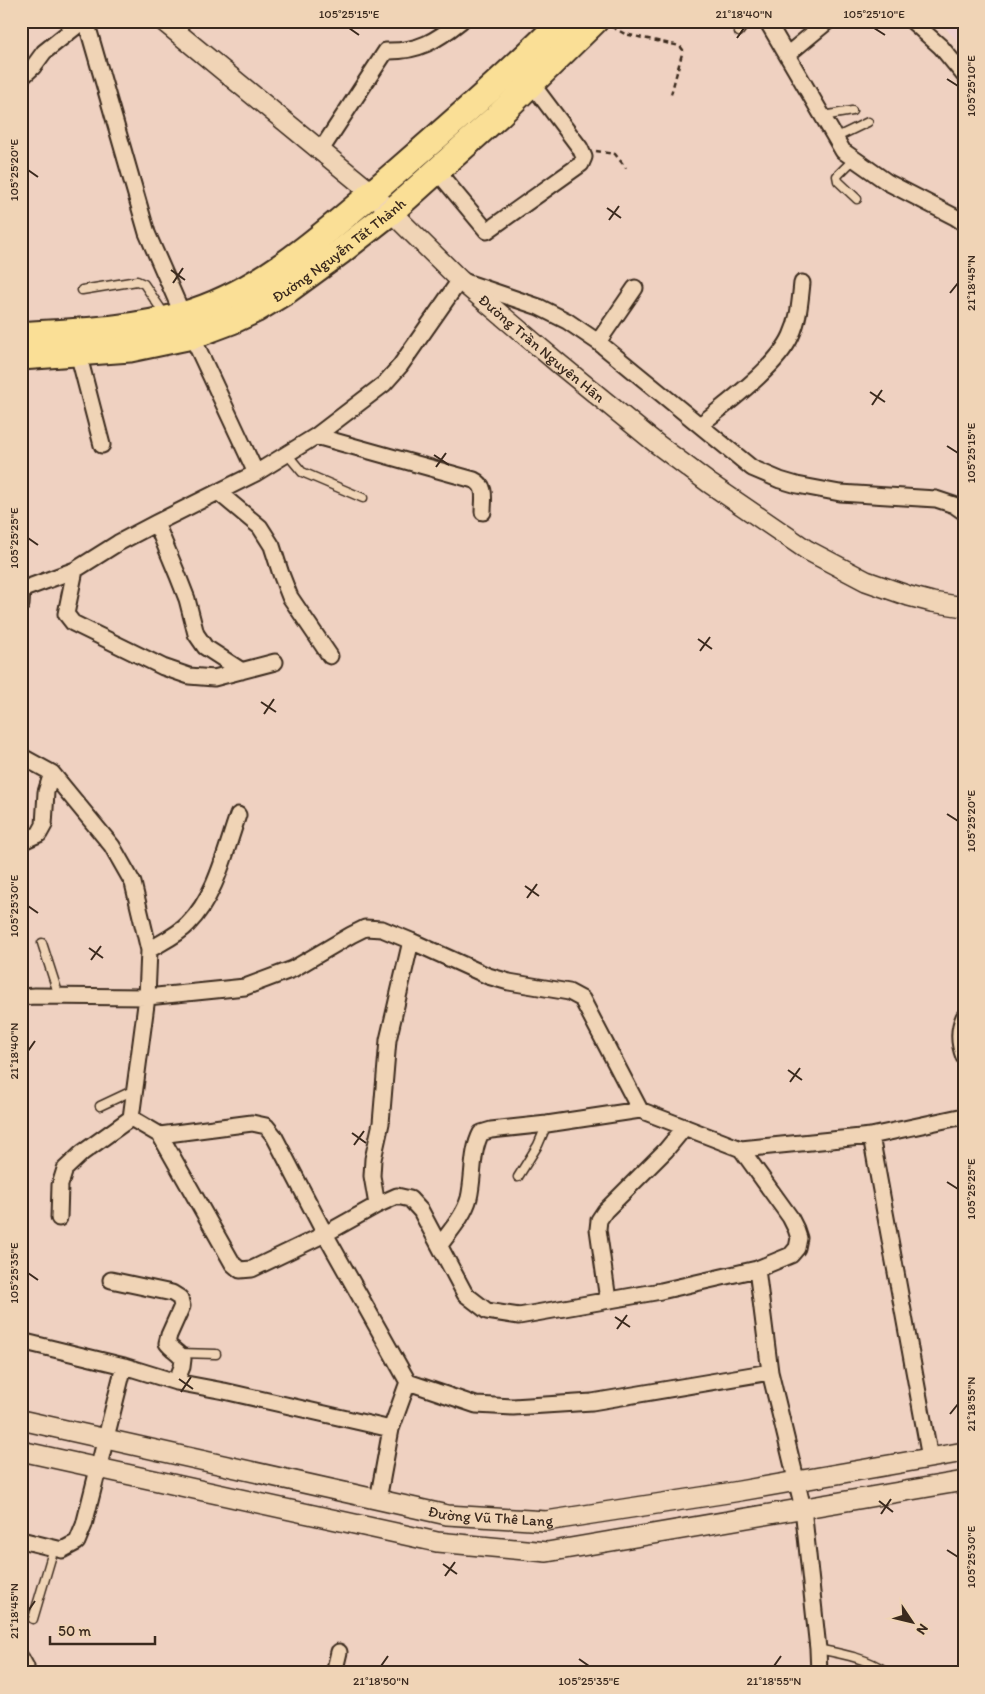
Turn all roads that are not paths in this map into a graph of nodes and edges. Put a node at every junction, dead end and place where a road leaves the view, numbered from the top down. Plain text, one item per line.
1 (85, 21) edge
2 (163, 21) edge
3 (461, 21) edge
4 (562, 21) edge
5 (747, 21) edge
6 (767, 21) edge
7 (828, 21) edge
8 (912, 21) edge
9 (603, 23) edge
10 (739, 32) dead end
11 (787, 55) junction
12 (964, 75) edge
13 (21, 78) edge
14 (532, 84) junction
15 (852, 111) dead end
16 (822, 116) junction
17 (868, 122) dead end
18 (834, 138) junction
19 (321, 150) junction
20 (854, 159) junction
21 (437, 171) junction
22 (372, 193) junction
23 (857, 198) dead end
24 (392, 211) junction
25 (964, 223) edge
26 (460, 280) junction
27 (802, 283) dead end
28 (634, 288) dead end
29 (82, 290) dead end
30 (181, 323) junction
31 (21, 335) edge
32 (598, 342) junction
33 (78, 353) junction
34 (21, 357) edge
35 (700, 425) junction
36 (316, 436) junction
37 (102, 445) dead end
38 (287, 454) junction
39 (256, 473) junction
40 (218, 492) junction
41 (363, 498) dead end
42 (483, 512) dead end
43 (964, 512) edge
44 (156, 523) junction
45 (75, 570) junction
46 (22, 595) edge
47 (964, 607) edge
48 (330, 656) dead end
49 (275, 662) dead end
50 (242, 671) junction
51 (21, 756) edge
52 (52, 773) junction
53 (238, 815) dead end
54 (21, 842) edge
55 (411, 941) junction
56 (42, 943) dead end
57 (149, 950) junction
58 (59, 996) junction
59 (21, 997) edge
60 (147, 997) junction
61 (964, 1017) edge
62 (964, 1057) edge
63 (134, 1090) junction
64 (100, 1106) dead end
65 (640, 1110) junction
66 (964, 1116) edge
67 (131, 1118) junction
68 (547, 1124) junction
69 (685, 1127) junction
70 (160, 1135) junction
71 (871, 1136) junction
72 (741, 1150) junction
73 (518, 1177) dead end
74 (378, 1205) junction
75 (60, 1218) dead end
76 (326, 1234) junction
77 (440, 1246) junction
78 (757, 1269) junction
79 (111, 1280) dead end
80 (608, 1300) junction
81 (21, 1341) edge
82 (179, 1353) junction
83 (216, 1354) dead end
84 (124, 1366) junction
85 (770, 1372) junction
86 (176, 1382) junction
87 (408, 1382) junction
88 (21, 1420) edge
89 (391, 1429) junction
90 (106, 1439) junction
91 (21, 1451) edge
92 (964, 1452) edge
93 (930, 1458) junction
94 (99, 1468) junction
95 (796, 1481) junction
96 (964, 1481) edge
97 (378, 1500) junction
98 (803, 1508) junction
99 (21, 1540) edge
100 (54, 1548) junction
101 (33, 1619) dead end
102 (818, 1649) junction
103 (339, 1652) dead end
104 (21, 1658) edge
105 (887, 1672) edge
106 (25, 1673) edge
107 (334, 1673) edge
108 (819, 1673) edge

1 - 13 street
1 - 30 street
2 - 19 street, Đường Trần Nguyên Hãn
3 - 19 street
4 - 22 main road, Đường Nguyễn Tất Thành
5 - 10 lane
6 - 11 street
7 - 11 street
8 - 12 street
9 - 14 main road, Đường Nguyễn Tất Thành
11 - 16 street
14 - 21 main road, Đường Nguyễn Tất Thành
14 - 21 street
15 - 16 lane
16 - 18 street
17 - 18 lane
18 - 20 street
19 - 22 street, Đường Trần Nguyên Hãn
20 - 23 lane
20 - 25 street
21 - 24 main road, Đường Nguyễn Tất Thành
22 - 24 street, Đường Trần Nguyên Hãn
22 - 30 main road, Đường Nguyễn Tất Thành
24 - 26 street, Đường Trần Nguyên Hãn
24 - 30 main road, Đường Nguyễn Tất Thành
26 - 32 street
26 - 36 street
26 - 47 street, Đường Trần Nguyên Hãn
27 - 35 street
28 - 32 street
29 - 30 lane
30 - 31 main road, Đường Nguyễn Tất Thành
30 - 33 main road, Đường Nguyễn Tất Thành
30 - 39 street
32 - 35 street
33 - 34 main road, Đường Nguyễn Tất Thành
33 - 37 street
35 - 43 street
36 - 38 street
36 - 42 street
38 - 39 street
38 - 41 lane
39 - 40 street
40 - 44 street
40 - 48 street
44 - 45 street
44 - 50 street
45 - 46 street
45 - 50 street
49 - 50 street
51 - 52 street
52 - 54 street
52 - 57 street
53 - 57 street
55 - 60 street
55 - 65 street
55 - 74 street
56 - 58 lane
57 - 60 street
58 - 59 street
58 - 60 street
60 - 63 street
61 - 62 street
63 - 64 lane
63 - 67 street
65 - 68 street
65 - 69 street
66 - 71 street
67 - 70 street
67 - 75 street
68 - 73 lane
68 - 77 street
69 - 72 street
69 - 80 street
70 - 76 street
70 - 76 street
71 - 72 street
71 - 93 street
72 - 78 street
74 - 76 street
74 - 77 street
76 - 87 street
77 - 80 street
78 - 80 street
78 - 85 street
79 - 82 street
81 - 84 street
82 - 83 lane
82 - 86 street
84 - 86 street
84 - 90 street
85 - 87 street
85 - 95 street
86 - 89 street
87 - 89 street
88 - 90 street, Đường Vũ Thê Lang
89 - 97 street
90 - 94 street
90 - 97 street, Đường Vũ Thê Lang
91 - 94 street, Đường Vũ Thê Lang
92 - 93 street, Đường Vũ Thê Lang
93 - 95 street, Đường Vũ Thê Lang
94 - 98 street, Đường Vũ Thê Lang
94 - 100 street
95 - 97 street, Đường Vũ Thê Lang
95 - 98 street
96 - 98 street, Đường Vũ Thê Lang
98 - 102 street
99 - 100 street
100 - 101 lane
102 - 105 lane
102 - 108 street
103 - 107 street
104 - 106 street

